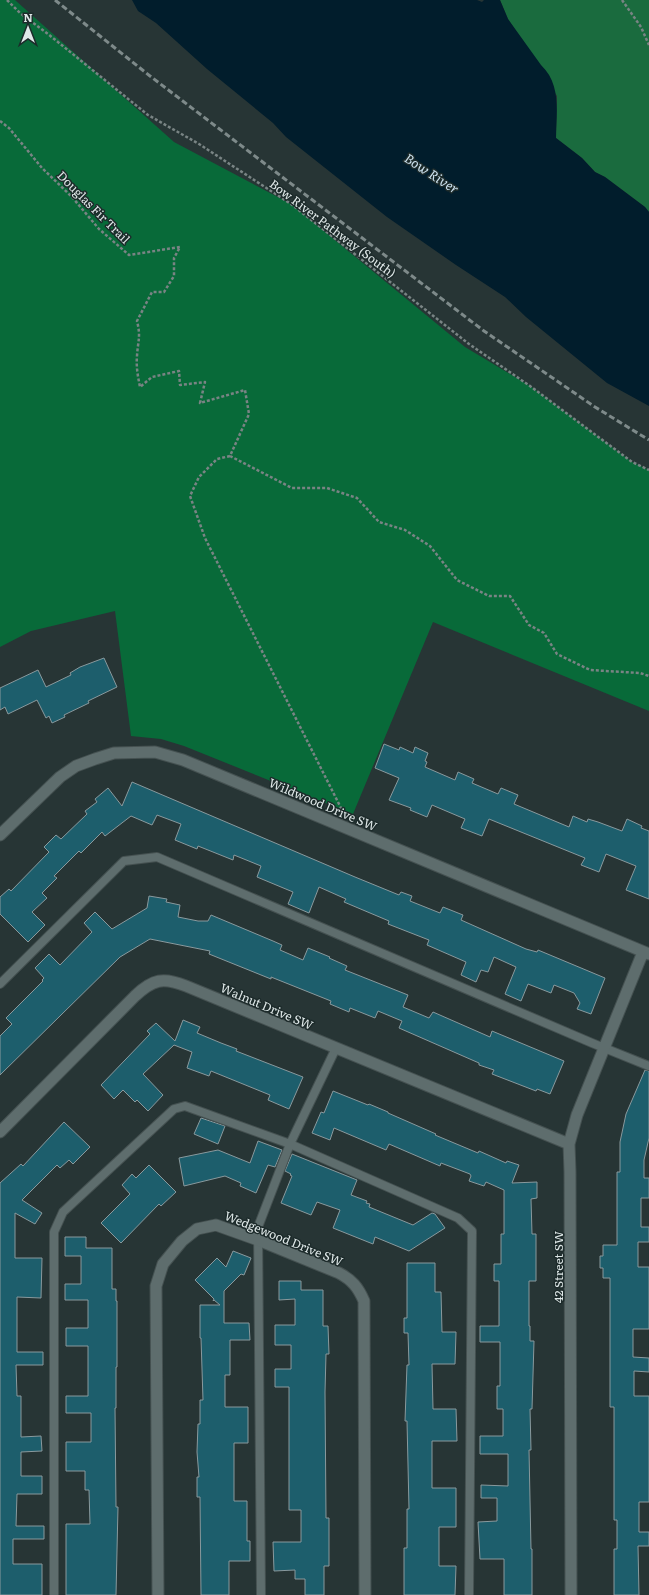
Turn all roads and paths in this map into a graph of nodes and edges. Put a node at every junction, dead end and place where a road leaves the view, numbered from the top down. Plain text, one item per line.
1 (7, 0) edge
2 (622, 0) edge
3 (649, 45) edge
4 (0, 121) edge
5 (230, 456) junction
6 (649, 470) edge
7 (649, 676) edge
8 (343, 813) dead end
9 (0, 836) edge
10 (646, 953) edge
11 (0, 984) edge
12 (336, 1048) junction
13 (604, 1049) junction
14 (649, 1066) edge
15 (0, 1132) edge
16 (290, 1144) junction
17 (569, 1144) junction
18 (258, 1240) junction
19 (54, 1595) edge
20 (158, 1595) edge
21 (260, 1595) edge
22 (365, 1595) edge
23 (469, 1595) edge
24 (571, 1595) edge

1 - 6 path, Bow River Pathway (South)
2 - 3 path
4 - 5 path, Douglas Fir Trail
5 - 7 path
5 - 8 path
9 - 10 street, Wildwood Drive SW
10 - 13 street, 42 Street SW
11 - 13 lane
12 - 15 street, Walnut Drive SW
12 - 16 lane
12 - 17 street, Walnut Drive SW
13 - 14 lane
13 - 17 street, 42 Street SW
16 - 18 lane
16 - 19 lane
16 - 23 lane
17 - 24 street, 42 Street SW
18 - 20 street, Wedgewood Drive SW
18 - 21 lane
18 - 22 street, Wedgewood Drive SW

